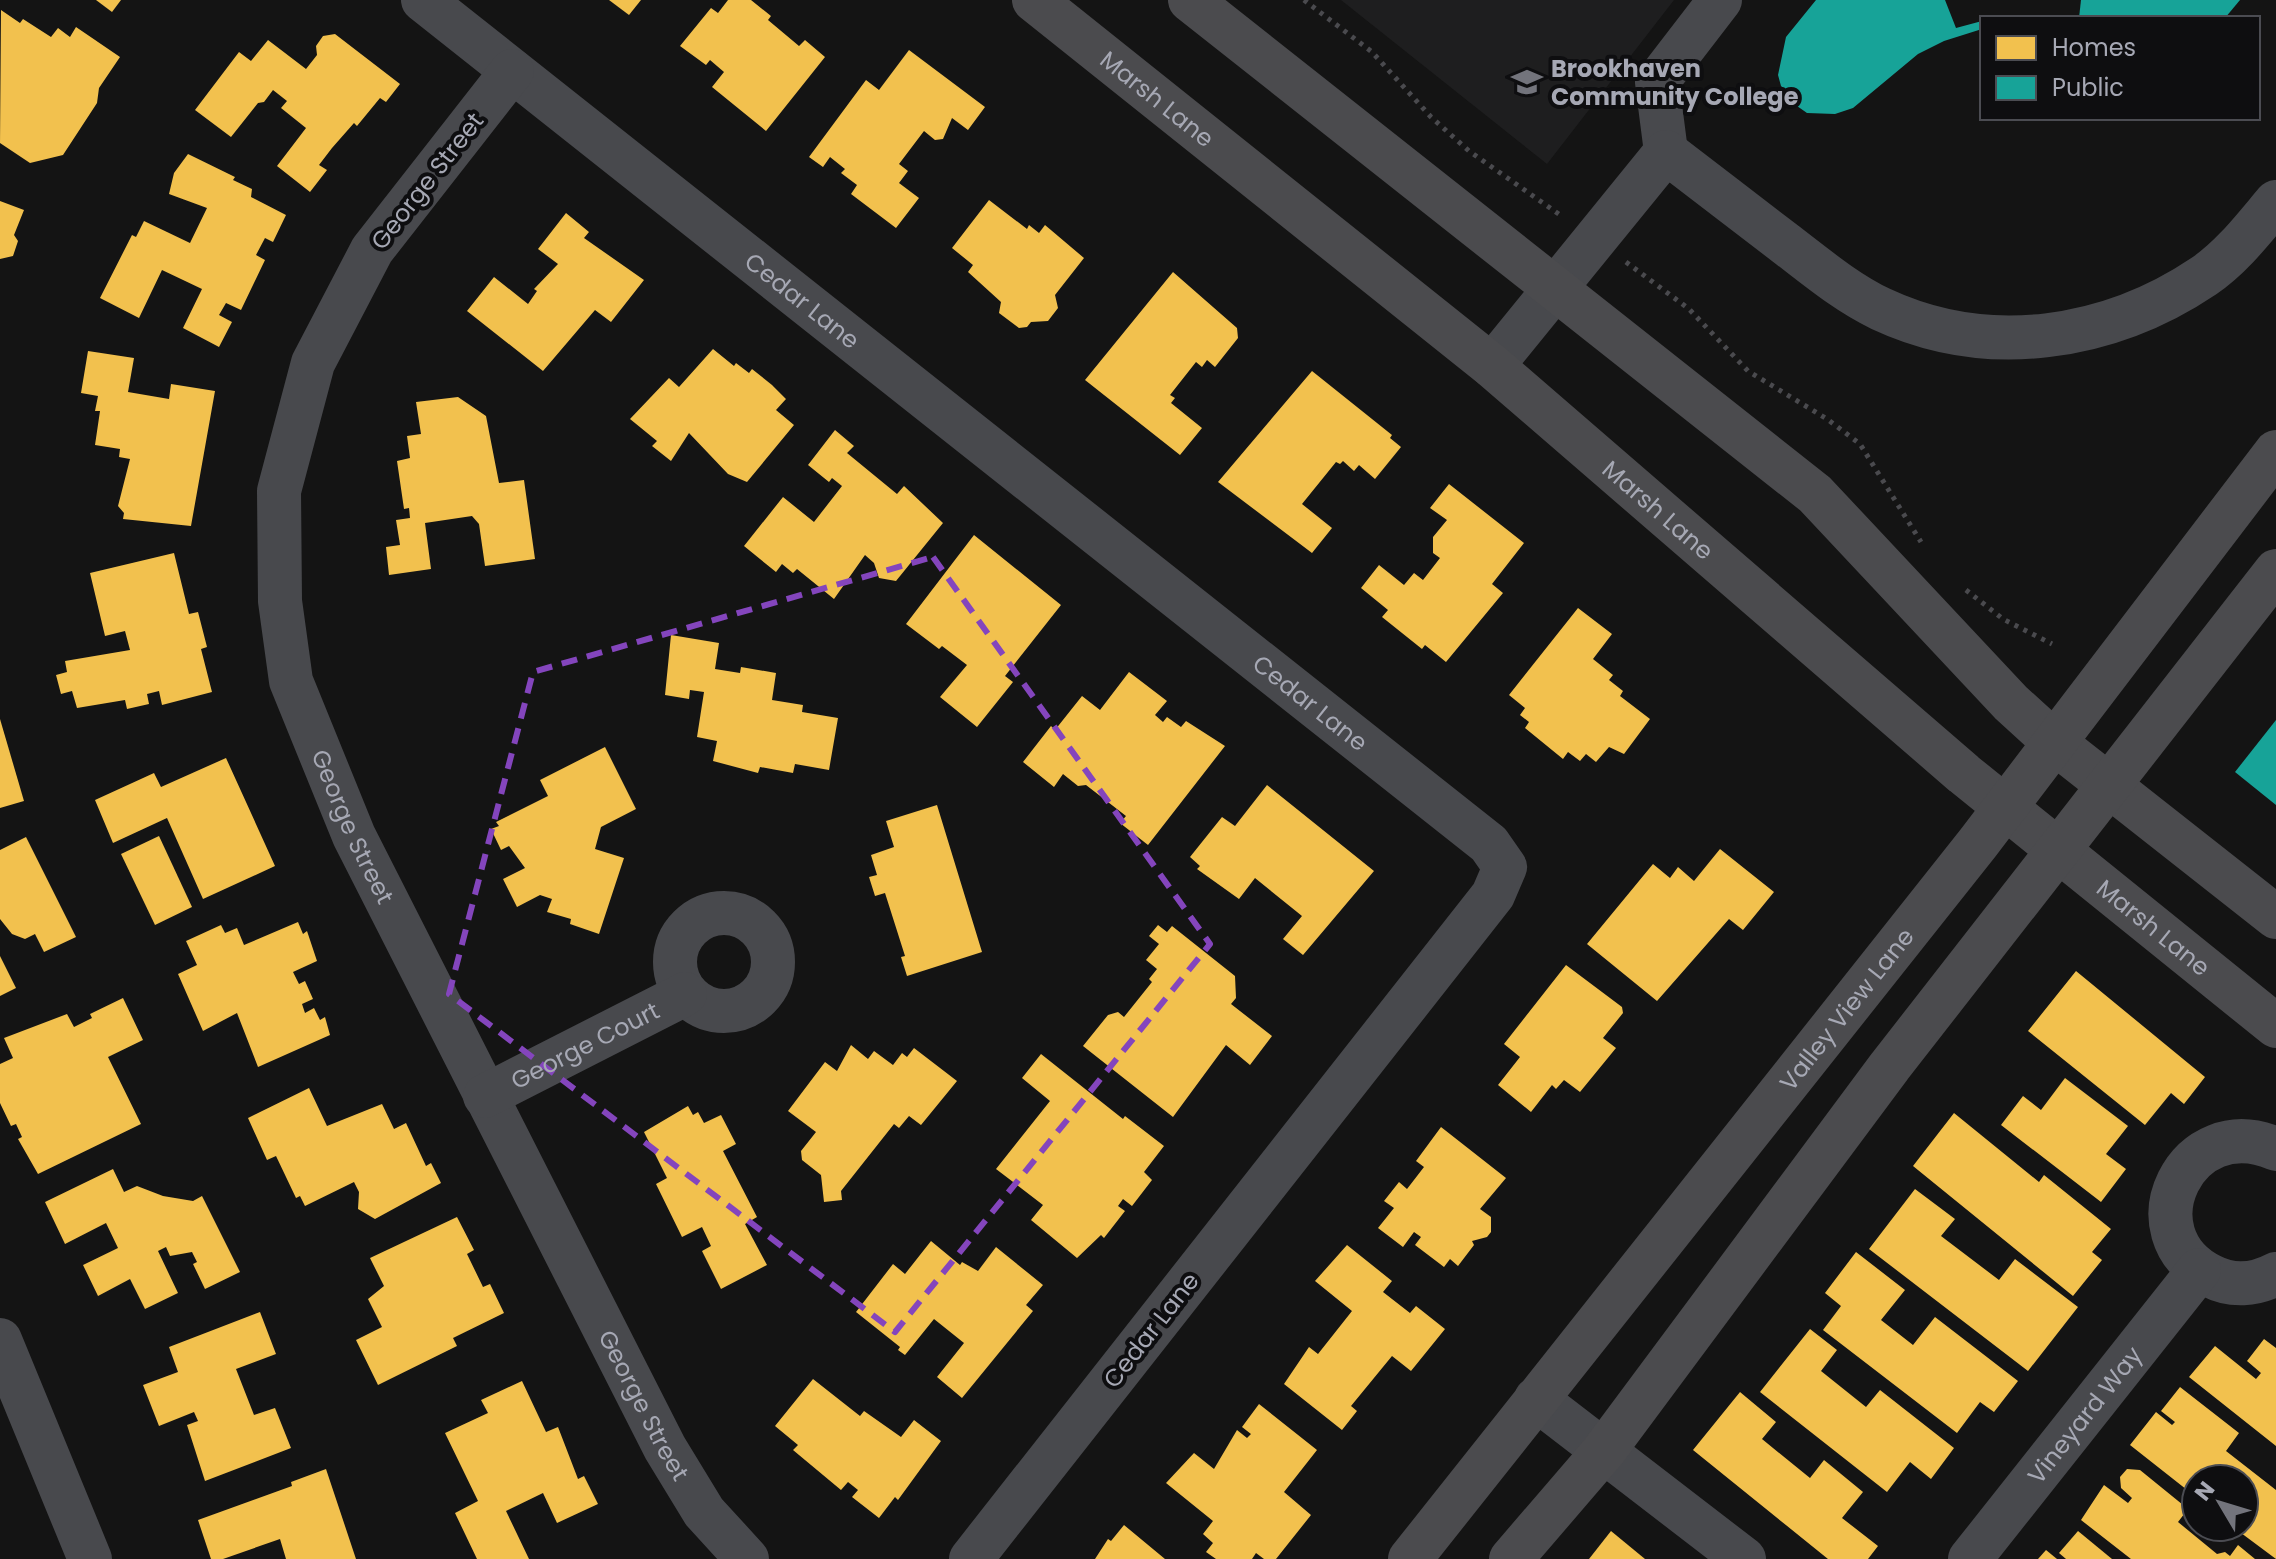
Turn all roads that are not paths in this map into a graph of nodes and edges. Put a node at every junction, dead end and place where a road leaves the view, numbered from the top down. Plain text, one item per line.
1 (423, 0) edge
2 (1034, 0) edge
3 (1190, 0) edge
4 (1720, 0) edge
5 (512, 71) junction
6 (1666, 152) junction
7 (2276, 202) edge
8 (1554, 288) junction
9 (1492, 366) junction
10 (2276, 452) edge
11 (2276, 571) edge
12 (2055, 743) junction
13 (2110, 786) junction
14 (2005, 808) junction
15 (2057, 853) junction
16 (2276, 917) edge
17 (685, 994) dead end
18 (2276, 1026) edge
19 (485, 1096) junction
20 (2276, 1149) edge
21 (2199, 1270) junction
22 (2276, 1274) edge
23 (0, 1340) edge
24 (1536, 1399) junction
25 (1603, 1452) junction
26 (90, 1559) edge
27 (747, 1559) edge
28 (971, 1559) edge
29 (1410, 1559) edge
30 (1511, 1559) edge
31 (1744, 1559) edge
32 (1970, 1559) edge

1 - 5 street, Cedar Lane
2 - 9 main road, Marsh Lane
3 - 8 main road
4 - 6 street
5 - 19 street, George Street
5 - 28 street, Cedar Lane
6 - 7 street
6 - 8 street
8 - 9 street
8 - 12 main road
9 - 14 main road, Marsh Lane
10 - 12 main road, Valley View Lane
11 - 13 main road
12 - 13 main road
12 - 14 main road, Valley View Lane
13 - 15 main road
13 - 16 main road
14 - 15 main road, Marsh Lane
14 - 24 main road, Valley View Lane
15 - 18 main road, Marsh Lane
15 - 25 main road
17 - 19 street, George Court
19 - 27 street, George Street
20 - 21 street
21 - 22 street
21 - 32 street, Vineyard Way
23 - 26 street
24 - 25 street
24 - 29 main road, Valley View Lane
25 - 30 main road
25 - 31 street

